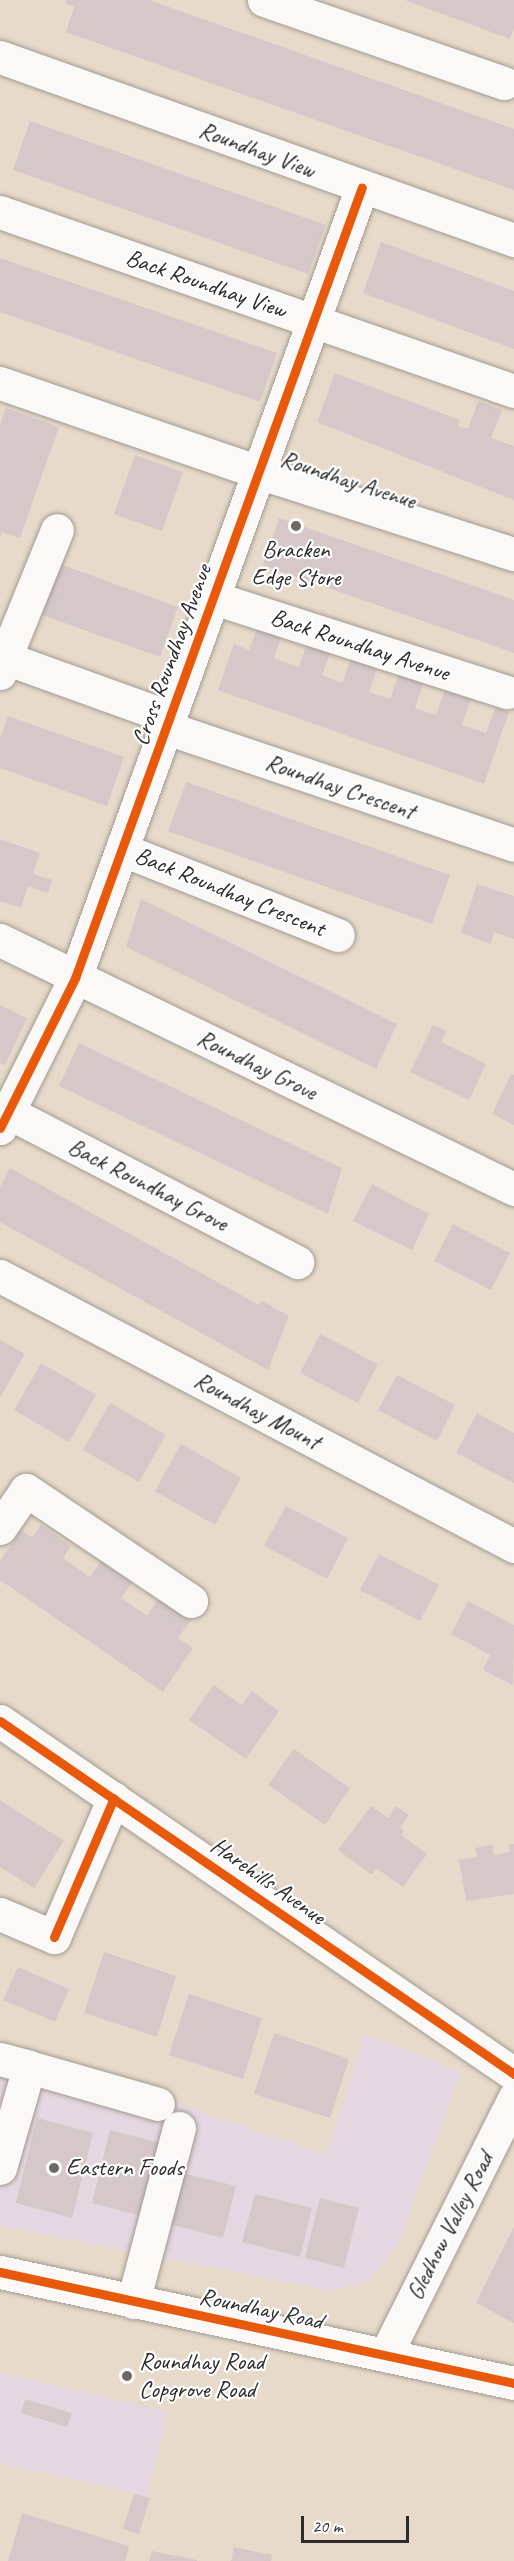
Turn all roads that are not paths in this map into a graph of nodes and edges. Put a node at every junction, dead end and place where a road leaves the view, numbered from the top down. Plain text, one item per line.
1 (264, 0) edge
2 (0, 57) edge
3 (504, 83) dead end
4 (362, 187) junction
5 (0, 212) edge
6 (514, 240) edge
7 (311, 321) junction
8 (0, 383) edge
9 (514, 391) edge
10 (258, 472) junction
11 (57, 530) dead end
12 (514, 554) edge
13 (214, 598) junction
14 (3, 666) edge
15 (507, 692) dead end
16 (168, 723) junction
17 (514, 845) edge
18 (123, 850) junction
19 (338, 935) dead end
20 (0, 940) edge
21 (75, 978) junction
22 (3, 1116) edge
23 (514, 1189) edge
24 (297, 1262) dead end
25 (0, 1276) edge
26 (0, 1528) edge
27 (514, 1546) edge
28 (191, 1601) dead end
29 (0, 1721) edge
30 (114, 1798) junction
31 (0, 1914) edge
32 (14, 2063) edge
33 (514, 2074) edge
34 (514, 2097) edge
35 (0, 2168) edge
36 (0, 2272) edge
37 (133, 2302) junction
38 (386, 2354) junction
39 (514, 2383) edge

1 - 3 street
2 - 4 street, Roundhay View
4 - 6 street, Roundhay View
4 - 7 street, Cross Roundhay Avenue
5 - 7 street, Back Roundhay View
7 - 9 street, Back Roundhay View
7 - 10 street, Cross Roundhay Avenue
8 - 10 street, Roundhay Avenue
10 - 12 street, Roundhay Avenue
10 - 13 street, Cross Roundhay Avenue
11 - 14 street
13 - 15 street, Back Roundhay Avenue
13 - 16 street, Cross Roundhay Avenue
14 - 16 street, Roundhay Crescent
16 - 17 street, Roundhay Crescent
16 - 18 street, Cross Roundhay Avenue
18 - 19 street, Back Roundhay Crescent
18 - 21 street, Cross Roundhay Avenue
20 - 21 street, Roundhay Grove
21 - 22 street, Cross Roundhay Avenue
21 - 23 street, Roundhay Grove
22 - 24 street, Back Roundhay Grove
25 - 27 street, Roundhay Mount
26 - 28 street
29 - 30 street, Harehills Avenue
30 - 31 street
30 - 33 street, Harehills Avenue
32 - 35 street
32 - 37 street
34 - 38 street, Gledhow Valley Road
36 - 37 street, Roundhay Road
37 - 38 street, Roundhay Road
38 - 39 street, Roundhay Road

